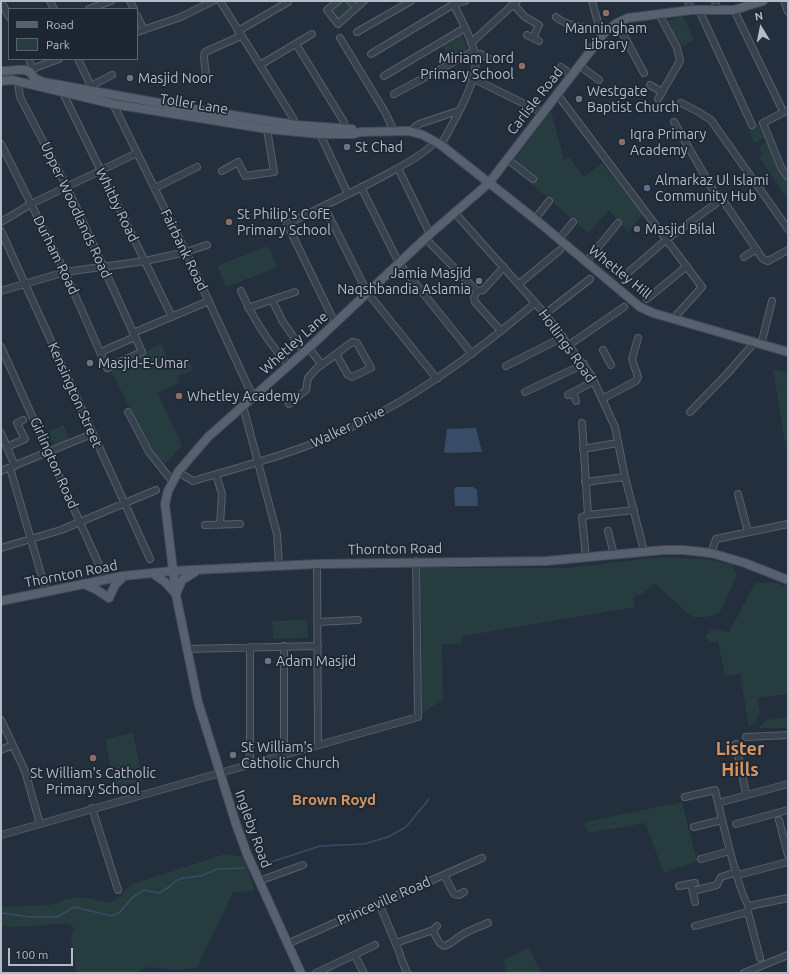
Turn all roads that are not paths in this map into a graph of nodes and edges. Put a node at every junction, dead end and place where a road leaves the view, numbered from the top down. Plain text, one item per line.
1 (1, 1) edge
2 (111, 1) edge
3 (211, 1) edge
4 (220, 1) edge
5 (338, 1) edge
6 (350, 1) edge
7 (364, 1) edge
8 (411, 1) edge
9 (465, 1) edge
10 (592, 1) edge
11 (688, 1) edge
12 (715, 1) edge
13 (784, 1) edge
14 (288, 2) edge
15 (453, 2) edge
16 (760, 2) edge
17 (515, 3) edge
18 (91, 6) edge
19 (356, 8) junction
20 (695, 10) junction
21 (717, 10) junction
22 (734, 10) junction
23 (788, 12) edge
24 (659, 14) junction
25 (8, 15) edge
26 (556, 17) dead end
27 (138, 18) edge
28 (617, 23) junction
29 (599, 27) junction
30 (465, 28) junction
31 (144, 30) junction
32 (138, 32) edge
33 (357, 32) dead end
34 (240, 33) junction
35 (312, 34) dead end
36 (602, 35) junction
37 (340, 38) dead end
38 (533, 38) dead end
39 (471, 43) junction
40 (296, 44) junction
41 (475, 53) junction
42 (371, 54) dead end
43 (29, 60) edge
44 (57, 60) edge
45 (78, 60) edge
46 (491, 60) dead end
47 (260, 66) junction
48 (580, 66) junction
49 (561, 67) dead end
50 (1, 71) edge
51 (32, 73) junction
52 (644, 73) dead end
53 (112, 75) dead end
54 (572, 75) junction
55 (206, 76) dead end
56 (384, 76) dead end
57 (472, 78) junction
58 (599, 80) dead end
59 (1, 81) edge
60 (21, 83) junction
61 (650, 85) dead end
62 (91, 88) junction
63 (64, 90) junction
64 (662, 92) junction
65 (114, 94) junction
66 (394, 94) dead end
67 (558, 94) junction
68 (658, 99) dead end
69 (681, 103) dead end
70 (113, 104) junction
71 (156, 107) junction
72 (781, 107) dead end
73 (458, 110) junction
74 (788, 110) edge
75 (187, 113) junction
76 (543, 113) junction
77 (674, 122) dead end
78 (752, 125) dead end
79 (267, 129) junction
80 (297, 129) junction
81 (320, 131) junction
82 (394, 131) junction
83 (347, 132) junction
84 (413, 132) junction
85 (438, 143) junction
86 (1, 144) edge
87 (137, 153) junction
88 (507, 159) junction
89 (197, 166) dead end
90 (398, 168) junction
91 (100, 170) junction
92 (222, 171) dead end
93 (787, 176) edge
94 (533, 179) dead end
95 (489, 183) junction
96 (67, 187) junction
97 (361, 187) junction
98 (154, 188) junction
99 (348, 194) junction
100 (722, 199) junction
101 (549, 201) dead end
102 (31, 204) junction
103 (324, 206) junction
104 (454, 212) junction
105 (535, 219) junction
106 (1, 222) edge
107 (573, 222) dead end
108 (618, 223) dead end
109 (788, 229) edge
110 (1, 231) edge
111 (427, 236) junction
112 (667, 239) junction
113 (559, 240) junction
114 (207, 245) dead end
115 (756, 249) junction
116 (560, 250) dead end
117 (788, 250) edge
118 (186, 252) junction
119 (744, 257) dead end
120 (145, 261) junction
121 (586, 262) junction
122 (399, 263) junction
123 (687, 266) junction
124 (103, 267) junction
125 (504, 267) junction
126 (630, 271) dead end
127 (65, 272) junction
128 (590, 279) dead end
129 (26, 284) junction
130 (519, 284) junction
131 (241, 290) dead end
132 (1, 291) edge
133 (295, 292) dead end
134 (367, 292) junction
135 (476, 292) junction
136 (647, 299) dead end
137 (272, 300) junction
138 (209, 301) junction
139 (772, 301) dead end
140 (535, 303) junction
141 (624, 307) dead end
142 (248, 308) junction
143 (545, 314) junction
144 (172, 317) junction
145 (674, 318) junction
146 (335, 323) junction
147 (501, 331) junction
148 (134, 335) junction
149 (563, 337) junction
150 (638, 338) dead end
151 (758, 344) junction
152 (569, 345) junction
153 (1, 347) edge
154 (306, 350) junction
155 (603, 350) dead end
156 (787, 350) edge
157 (101, 352) junction
158 (336, 354) junction
159 (472, 354) junction
160 (321, 364) junction
161 (584, 364) junction
162 (611, 365) dead end
163 (288, 366) junction
164 (506, 366) dead end
165 (107, 368) joint
166 (437, 379) junction
167 (594, 381) junction
168 (525, 392) dead end
169 (253, 397) junction
170 (602, 399) junction
171 (576, 401) dead end
172 (289, 404) dead end
173 (243, 406) junction
174 (128, 412) dead end
175 (690, 412) dead end
176 (23, 420) dead end
177 (582, 423) dead end
178 (1, 433) edge
179 (92, 434) junction
180 (617, 443) junction
181 (7, 448) junction
182 (583, 449) junction
183 (49, 451) junction
184 (257, 462) junction
185 (12, 467) junction
186 (1, 471) edge
187 (178, 472) junction
188 (216, 474) junction
189 (625, 477) junction
190 (172, 481) junction
191 (585, 482) junction
192 (156, 490) dead end
193 (738, 494) dead end
194 (125, 504) junction
195 (634, 510) junction
196 (588, 515) junction
197 (80, 522) junction
198 (220, 524) junction
199 (240, 524) dead end
200 (788, 524) edge
201 (205, 525) dead end
202 (608, 531) dead end
203 (748, 532) junction
204 (30, 540) junction
205 (1, 548) edge
206 (644, 551) junction
207 (711, 553) junction
208 (614, 554) junction
209 (586, 558) junction
210 (150, 559) dead end
211 (416, 561) junction
212 (317, 564) junction
213 (279, 566) junction
214 (197, 570) junction
215 (172, 571) junction
216 (152, 574) junction
217 (123, 576) junction
218 (104, 580) junction
219 (788, 580) edge
220 (82, 584) junction
221 (46, 591) junction
222 (176, 594) junction
223 (2, 598) edge
224 (358, 620) dead end
225 (317, 622) junction
226 (284, 646) junction
227 (318, 646) junction
228 (250, 647) junction
229 (186, 649) junction
230 (1, 720) edge
231 (788, 735) edge
232 (746, 737) dead end
233 (736, 744) dead end
234 (12, 745) junction
235 (318, 745) junction
236 (1, 750) edge
237 (284, 755) junction
238 (250, 765) junction
239 (220, 772) junction
240 (788, 784) edge
241 (746, 794) junction
242 (685, 797) dead end
243 (718, 803) junction
244 (92, 808) junction
245 (788, 810) edge
246 (778, 816) junction
247 (722, 820) junction
248 (40, 824) junction
249 (736, 824) dead end
250 (694, 827) dead end
251 (1, 835) edge
252 (730, 851) junction
253 (788, 855) edge
254 (482, 858) dead end
255 (701, 859) dead end
256 (788, 862) edge
257 (303, 865) dead end
258 (737, 873) junction
259 (444, 875) junction
260 (259, 881) junction
261 (679, 886) dead end
262 (118, 890) dead end
263 (693, 891) junction
264 (464, 892) dead end
265 (788, 898) edge
266 (695, 902) dead end
267 (379, 903) junction
268 (748, 909) junction
269 (488, 923) dead end
270 (695, 926) dead end
271 (396, 943) junction
272 (287, 944) junction
273 (375, 946) dead end
274 (788, 955) edge
275 (355, 956) junction
276 (760, 958) dead end
277 (301, 973) edge
278 (316, 973) edge
279 (364, 973) edge
280 (407, 973) edge
281 (744, 973) edge

1 - 25 street
2 - 18 street
3 - 31 street
4 - 34 street
5 - 19 street
6 - 19 street
7 - 19 street
8 - 33 street
9 - 15 street
10 - 29 street
11 - 20 street
12 - 21 street
13 - 23 street
14 - 34 street
15 - 30 street
15 - 42 street
16 - 22 main road, Carlisle Road
17 - 38 street
17 - 39 street
20 - 21 main road, Carlisle Road
20 - 24 main road, Carlisle Road
20 - 78 street
21 - 22 main road, Carlisle Road
22 - 72 street
24 - 28 main road, Carlisle Road
24 - 64 street
26 - 29 street
27 - 31 street
28 - 36 main road, Carlisle Road
28 - 52 street
29 - 36 street
30 - 39 street
30 - 56 street
31 - 32 street
34 - 47 street
34 - 55 street
35 - 40 street
36 - 48 main road, Carlisle Road
37 - 82 street
39 - 41 street
40 - 47 street
40 - 83 street
41 - 46 street
41 - 57 street
41 - 66 street
43 - 51 street
44 - 51 street
45 - 62 street
47 - 80 street
48 - 54 main road, Carlisle Road
48 - 58 street
49 - 54 street
50 - 51 main road, Toller Lane
51 - 60 main road
51 - 63 main road, Toller Lane
53 - 62 street
54 - 67 main road, Carlisle Road
57 - 73 street
57 - 76 street
59 - 60 main road, Toller Lane
60 - 63 main road, Toller Lane
60 - 96 street, Upper Woodlands Road
61 - 64 street
62 - 63 main road, Toller Lane
62 - 65 main road, Toller Lane
63 - 70 main road, Toller Lane
63 - 91 street, Whitby Road
64 - 68 street
65 - 70 main road
65 - 71 main road, Toller Lane
67 - 76 main road, Carlisle Road
67 - 112 street
69 - 109 street
70 - 71 main road, Toller Lane
70 - 87 street, Fairbank Road
71 - 75 main road, Toller Lane
73 - 84 street
73 - 85 street
74 - 93 street
75 - 79 main road, Toller Lane
75 - 80 main road, Toller Lane
76 - 88 main road, Carlisle Road
77 - 100 street
79 - 80 main road, Toller Lane
79 - 92 street
80 - 81 main road, Toller Lane
81 - 83 main road, Toller Lane
81 - 99 street
82 - 83 main road, Toller Lane
82 - 84 main road, Toller Lane
84 - 85 main road, Toller Lane
85 - 90 street
85 - 95 main road, Toller Lane
86 - 102 street, Durham Road
87 - 91 street
87 - 98 street, Fairbank Road
88 - 94 street
88 - 95 main road, Carlisle Road
89 - 98 street
90 - 97 street
90 - 111 street
91 - 96 street
91 - 120 street, Whitby Road
95 - 104 main road, Whetley Lane
95 - 105 main road, Whetley Hill
96 - 102 street
96 - 124 street, Upper Woodlands Road
97 - 99 street
97 - 122 street
98 - 118 street, Fairbank Road
99 - 103 street
100 - 112 street
100 - 115 street
101 - 105 street
102 - 106 street
102 - 127 street, Durham Road
103 - 134 street
103 - 146 street
104 - 111 main road, Whetley Lane
104 - 125 street, Hollings Road
105 - 113 main road, Whetley Hill
107 - 113 street
108 - 121 street
110 - 129 street, Kensington Street
111 - 122 main road, Whetley Lane
111 - 135 street
112 - 123 street
112 - 126 street
113 - 121 main road, Whetley Hill
114 - 118 street
115 - 117 street
115 - 119 street
116 - 130 street
118 - 120 street
118 - 138 street, Fairbank Road
120 - 124 street
120 - 144 street, Whitby Road
121 - 145 main road, Whetley Hill
122 - 134 main road, Whetley Lane
122 - 159 street
123 - 136 street
123 - 145 street
124 - 127 street
124 - 148 street, Upper Woodlands Road
125 - 130 street, Hollings Road
125 - 135 street
127 - 129 street
127 - 157 street, Durham Road
128 - 143 street
129 - 132 street
129 - 179 street, Kensington Street
130 - 140 street, Hollings Road
131 - 142 street
133 - 137 street
134 - 146 main road, Whetley Lane
134 - 166 street
135 - 147 street
137 - 142 street
137 - 154 street
138 - 144 street
138 - 169 street, Fairbank Road
139 - 151 street
140 - 143 street, Hollings Road
140 - 147 street, Walker Drive
141 - 152 street
142 - 163 street
143 - 149 street, Hollings Road
144 - 148 street
145 - 151 main road, Whetley Hill
146 - 154 main road, Whetley Lane
147 - 159 street, Walker Drive
148 - 157 street
148 - 165 street, Upper Woodlands Road
149 - 152 street, Hollings Road
149 - 164 street
150 - 170 street
151 - 156 main road, Whetley Hill
151 - 175 street
152 - 161 street, Hollings Road
153 - 183 street, Girlington Road
154 - 160 street
154 - 163 main road, Whetley Lane
155 - 162 street
157 - 165 street, Durham Road
158 - 158 street
158 - 160 street
159 - 166 street, Walker Drive
160 - 172 street
161 - 167 street, Hollings Road
161 - 168 street
163 - 169 main road, Whetley Lane
166 - 184 street, Walker Drive
167 - 170 street, Hollings Road
167 - 171 street
169 - 173 main road, Whetley Lane
170 - 180 street, Hollings Road
173 - 184 street
173 - 187 main road, Whetley Lane
174 - 190 street
176 - 181 street
177 - 182 street
178 - 181 street
179 - 183 street
179 - 194 street, Kensington Street
180 - 182 street
180 - 189 street, Hollings Road
181 - 185 street
182 - 191 street
183 - 185 street
183 - 197 street, Girlington Road
184 - 188 street, Walker Drive
184 - 213 street
185 - 186 street
185 - 204 street
187 - 188 street, Walker Drive
187 - 190 main road, Whetley Lane
188 - 198 street
189 - 191 street
189 - 195 street, Hollings Road
190 - 215 main road, Whetley Lane
191 - 196 street
192 - 194 street
193 - 203 street
194 - 197 street
194 - 210 street, Kensington Street
195 - 196 street
195 - 206 street, Hollings Road
196 - 209 street
197 - 204 street
197 - 218 street, Girlington Road
198 - 199 street
198 - 201 street
200 - 203 street
202 - 208 street
203 - 207 street
204 - 205 street
204 - 221 street
206 - 207 main road, Thornton Road
206 - 208 main road, Thornton Road
207 - 219 main road, Thornton Road
208 - 209 main road, Thornton Road
209 - 211 main road, Thornton Road
211 - 212 main road, Thornton Road
211 - 235 street
212 - 213 main road, Thornton Road
212 - 225 street
213 - 214 main road, Thornton Road
214 - 215 main road, Thornton Road
214 - 222 main road
215 - 216 main road, Thornton Road
215 - 222 main road, Ingleby Road
216 - 217 main road, Thornton Road
216 - 222 main road
217 - 218 main road, Thornton Road
217 - 220 main road
218 - 220 main road, Thornton Road
220 - 221 main road, Thornton Road
221 - 223 main road, Thornton Road
222 - 229 main road, Ingleby Road
224 - 225 street
225 - 227 street
226 - 227 street
226 - 228 street
226 - 237 street
227 - 235 street
228 - 229 street
228 - 238 street
229 - 239 main road, Ingleby Road
230 - 234 street
231 - 232 street
233 - 241 street
234 - 236 street
234 - 248 street
235 - 237 street
237 - 238 street
238 - 239 street
239 - 244 street
239 - 260 main road, Ingleby Road
240 - 241 street
241 - 243 street
242 - 243 street
243 - 247 street
244 - 248 street
244 - 262 street
245 - 246 street
246 - 249 street
246 - 253 street
247 - 250 street
247 - 252 street
248 - 251 street
252 - 255 street
252 - 258 street
254 - 259 street, Princeville Road
256 - 258 street
257 - 260 street
258 - 263 street
258 - 268 street
259 - 264 street
259 - 267 street, Princeville Road
260 - 272 main road, Ingleby Road
261 - 263 street
263 - 266 street
265 - 268 street
267 - 271 street
267 - 272 street, Princeville Road
268 - 270 street
268 - 276 street
269 - 271 street
271 - 280 street
272 - 277 main road, Ingleby Road
273 - 275 street
274 - 281 street
275 - 278 street
275 - 279 street

